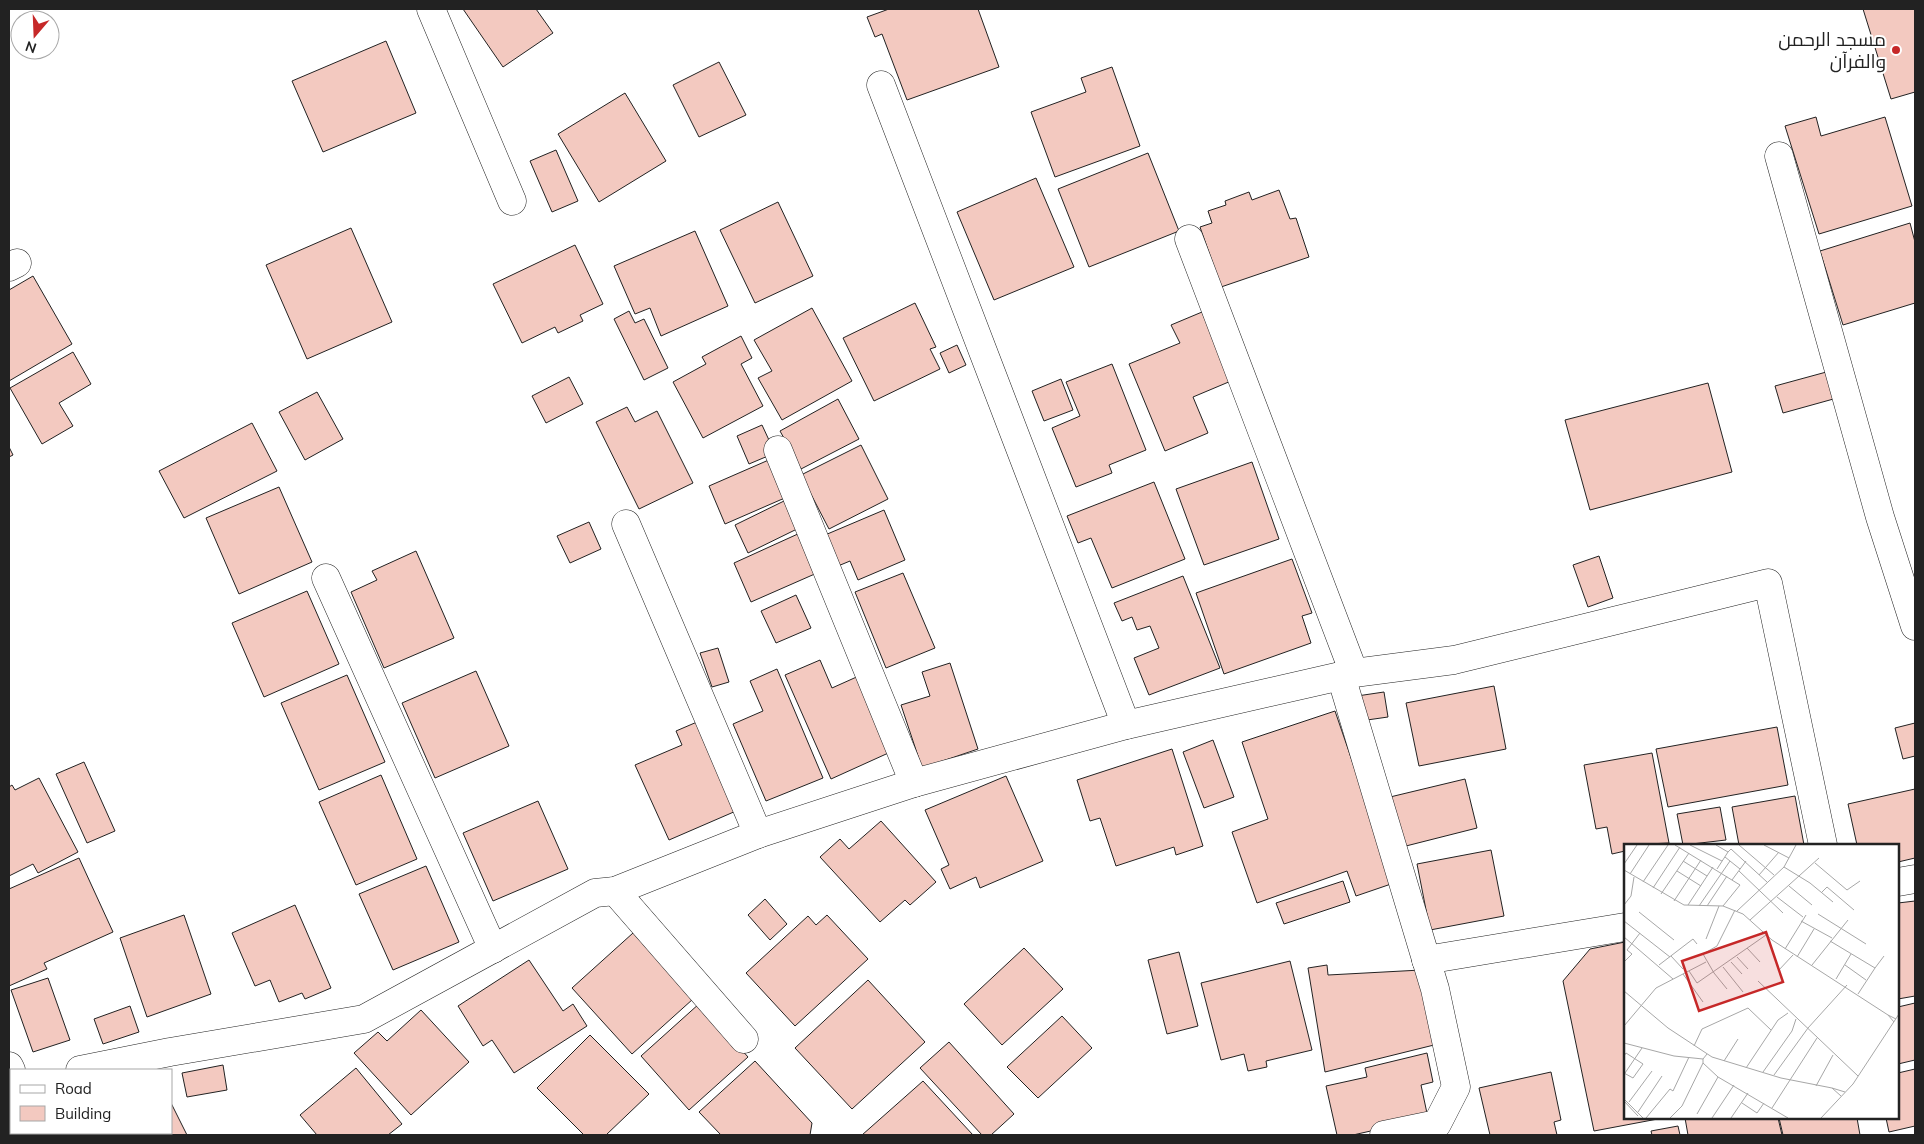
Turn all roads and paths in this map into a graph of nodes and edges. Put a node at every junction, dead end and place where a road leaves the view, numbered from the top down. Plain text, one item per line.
1 (431, 9) edge
2 (881, 85) dead end
3 (1780, 156) dead end
4 (512, 200) dead end
5 (1189, 239) dead end
6 (778, 450) dead end
7 (626, 524) dead end
8 (326, 578) dead end
9 (1915, 626) edge
10 (1347, 674) junction
11 (1126, 725) junction
12 (914, 783) junction
13 (758, 834) junction
14 (1823, 844) edge
15 (1915, 879) edge
16 (1899, 882) edge
17 (615, 891) junction
18 (1624, 926) edge
19 (493, 949) junction
20 (1426, 960) junction
21 (744, 1039) dead end
22 (85, 1069) edge
23 (1384, 1135) edge

1 - 4 street
2 - 11 street
3 - 9 street
5 - 10 street
6 - 12 street
7 - 13 street
8 - 19 street
10 - 11 street
10 - 14 street
10 - 20 street
11 - 12 street
12 - 13 street
13 - 17 street
15 - 16 street
17 - 19 street
17 - 21 street
18 - 20 street
19 - 22 street
20 - 23 street

